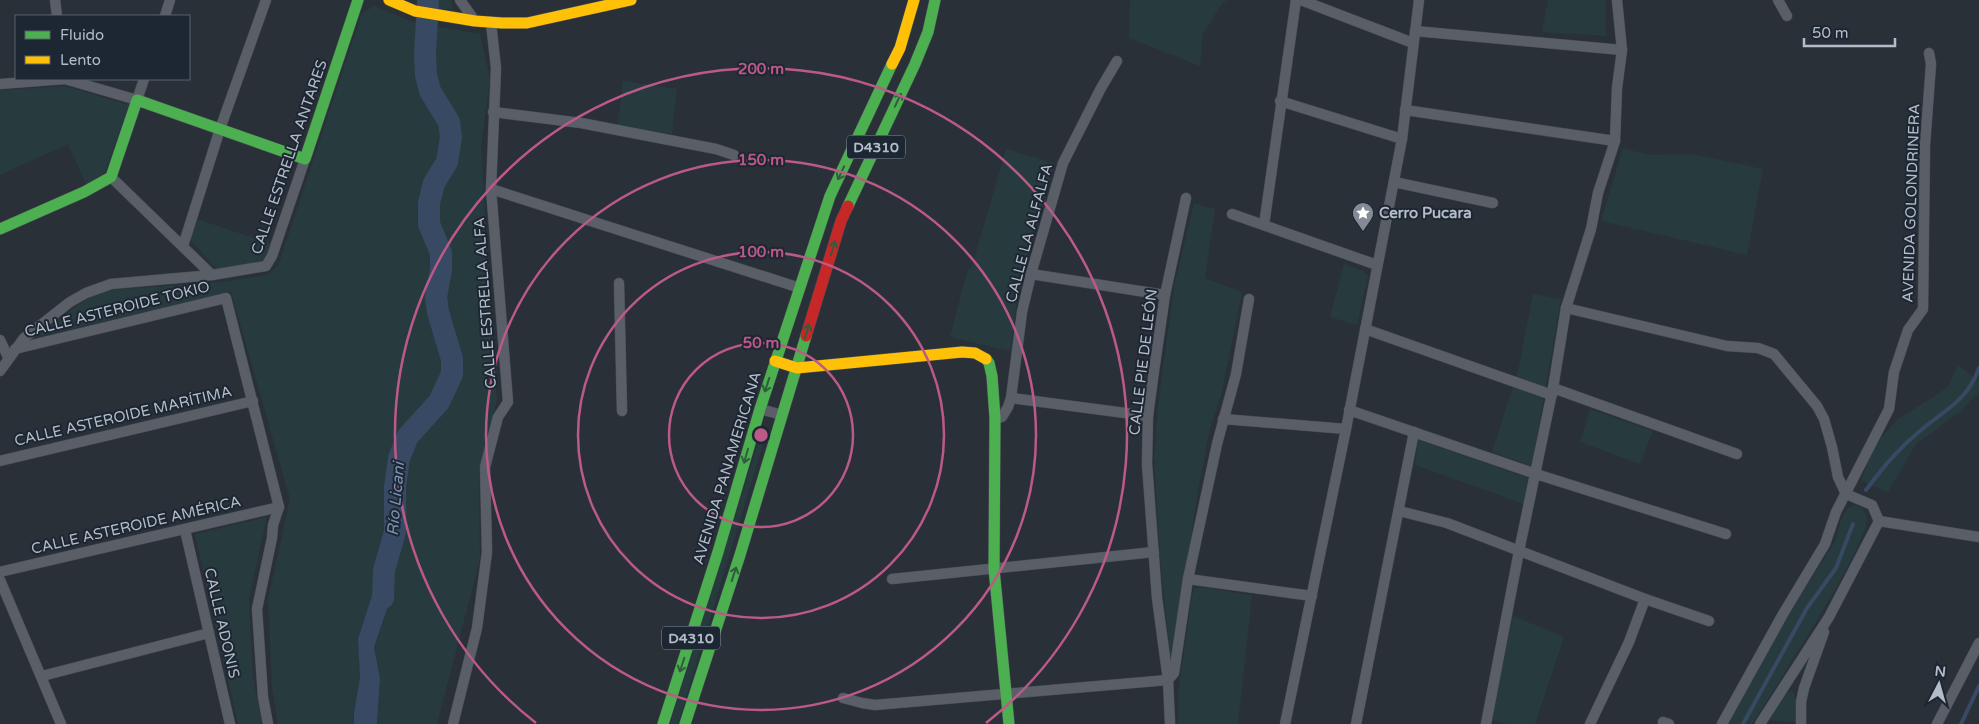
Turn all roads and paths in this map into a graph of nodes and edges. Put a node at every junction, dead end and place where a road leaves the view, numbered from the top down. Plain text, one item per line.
1 (55, 0) edge
2 (170, 0) edge
3 (266, 0) edge
4 (358, 0) edge
5 (390, 0) edge
6 (460, 0) edge
7 (631, 0) edge
8 (914, 0) edge
9 (935, 0) edge
10 (1296, 0) edge
11 (1301, 0) edge
12 (1419, 0) edge
13 (1617, 0) edge
14 (1778, 0) edge
15 (57, 15) edge
16 (165, 15) edge
17 (1787, 16) dead end
18 (475, 21) junction
19 (491, 23) junction
20 (1415, 31) junction
21 (1413, 44) junction
22 (1622, 50) junction
23 (1929, 53) dead end
24 (1117, 61) dead end
25 (52, 80) edge
26 (68, 80) edge
27 (144, 80) edge
28 (0, 84) edge
29 (137, 100) junction
30 (1280, 101) junction
31 (1405, 110) junction
32 (493, 112) junction
33 (220, 129) junction
34 (1402, 139) junction
35 (1615, 141) junction
36 (734, 155) dead end
37 (305, 159) junction
38 (111, 177) junction
39 (1394, 182) junction
40 (491, 189) junction
41 (1186, 198) dead end
42 (1493, 203) dead end
43 (1232, 214) dead end
44 (1264, 225) junction
45 (0, 229) edge
46 (183, 246) junction
47 (1377, 265) junction
48 (1031, 274) junction
49 (212, 275) junction
50 (619, 283) dead end
51 (800, 288) junction
52 (1166, 294) junction
53 (1249, 300) dead end
54 (1566, 308) junction
55 (1365, 329) junction
56 (0, 340) edge
57 (15, 349) junction
58 (8, 358) junction
59 (775, 362) junction
60 (797, 368) junction
61 (0, 371) edge
62 (1552, 392) junction
63 (1011, 398) junction
64 (253, 401) junction
65 (760, 409) junction
66 (1350, 410) junction
67 (622, 411) dead end
68 (782, 415) junction
69 (1148, 416) junction
70 (995, 418) junction
71 (1223, 419) junction
72 (1346, 429) junction
73 (1414, 432) junction
74 (1737, 454) dead end
75 (0, 461) edge
76 (1536, 474) junction
77 (1846, 494) junction
78 (279, 507) junction
79 (1399, 511) junction
80 (1879, 521) junction
81 (185, 530) junction
82 (1726, 534) dead end
83 (1979, 537) edge
84 (1519, 551) junction
85 (1154, 552) junction
86 (994, 569) junction
87 (0, 572) edge
88 (892, 579) dead end
89 (1188, 579) junction
90 (0, 580) edge
91 (1312, 596) junction
92 (1645, 599) junction
93 (1829, 617) junction
94 (1709, 621) dead end
95 (209, 633) junction
96 (1979, 643) edge
97 (42, 676) junction
98 (1168, 680) junction
99 (1007, 693) junction
100 (843, 698) dead end
101 (1357, 723) edge
102 (62, 724) edge
103 (230, 724) edge
104 (268, 724) edge
105 (453, 724) edge
106 (663, 724) edge
107 (685, 724) edge
108 (1009, 724) edge
109 (1170, 724) edge
110 (1285, 724) edge
111 (1486, 724) edge
112 (1590, 724) edge
113 (1722, 724) edge
114 (1760, 724) edge
115 (1801, 724) edge
116 (1938, 724) edge

1 - 15 street
2 - 16 street
3 - 33 street
4 - 37 main road, CALLE ESTRELLA ANTARES
5 - 18 main road
6 - 18 street
7 - 19 main road
8 -> 51 main road, AVENIDA PANAMERICANA / D4310
60 -> 9 main road, D4310
10 - 30 street
11 - 21 street
12 - 20 street
13 - 22 street
14 - 17 street
18 - 19 main road
19 - 32 street, CALLE ESTRELLA ALFA
20 - 21 street
20 - 22 street
21 - 31 street
22 - 35 street
23 - 77 street, AVENIDA GOLONDRINERA
24 - 48 street, CALLE LA ALFALFA
25 - 28 street
26 - 29 street
27 - 29 street
29 - 33 main road
29 - 38 main road
30 - 34 street
30 - 44 street
31 - 34 street
31 - 35 street
32 - 36 street
32 - 40 street, CALLE ESTRELLA ALFA
33 - 37 main road
33 - 46 street
34 - 39 street
35 - 54 street
37 - 49 street, CALLE ESTRELLA ANTARES
38 - 45 main road
38 - 46 street
39 - 42 street
39 - 47 street
40 - 51 street
40 - 105 street, CALLE ESTRELLA ALFA
41 - 52 street, CALLE PIE DE LEÓN
43 - 44 street
44 - 47 street
46 - 49 street
47 - 55 street
48 - 52 street
48 - 63 street, CALLE LA ALFALFA
49 - 57 street, CALLE ESTRELLA ANTARES
50 - 67 street
51 - 59 main road, AVENIDA PANAMERICANA / D4310
52 - 69 street, CALLE PIE DE LEÓN
53 - 71 street
54 - 62 street
54 - 77 street
55 - 62 street
55 - 66 street
56 - 58 street
57 - 58 street, CALLE ESTRELLA ANTARES
57 - 64 street, CALLE ASTEROIDE TOKIO
58 - 61 street, CALLE ESTRELLA ANTARES
59 - 60 main road
59 -> 65 main road, AVENIDA PANAMERICANA / D4310
60 - 68 main road, D4310
60 - 70 main road
62 - 74 street
62 - 76 street
63 - 69 street
63 - 70 street, CALLE LA ALFALFA
64 - 75 street, CALLE ASTEROIDE MARÍTIMA
64 - 78 street
65 - 68 street
65 -> 106 main road, AVENIDA PANAMERICANA / D4310
66 - 72 street
66 - 73 street
107 -> 68 main road, D4310
69 - 85 street, CALLE PIE DE LEÓN
70 - 86 main road
71 - 72 street
71 - 89 street
72 - 91 street
73 - 76 street
73 - 79 street
76 - 82 street
76 - 84 street
77 - 80 street
77 - 113 street, AVENIDA GOLONDRINERA
78 - 81 street, CALLE ASTEROIDE AMÉRICA
78 - 104 street
79 - 84 street
79 - 101 street
80 - 83 street
80 - 93 street
81 - 87 street, CALLE ASTEROIDE AMÉRICA
81 - 95 street, CALLE ADONIS
84 - 92 street
84 - 111 street
85 - 86 street
85 - 98 street, CALLE PIE DE LEÓN
86 - 88 street
86 - 99 main road
89 - 91 street
89 - 98 street
90 - 97 street
91 - 110 street
92 - 94 street
92 - 112 street
93 - 114 street
93 - 115 street
95 - 97 street
95 - 103 street, CALLE ADONIS
96 - 116 street
97 - 102 street
98 - 99 street
98 - 109 street, CALLE PIE DE LEÓN
99 - 100 street
99 - 108 main road

